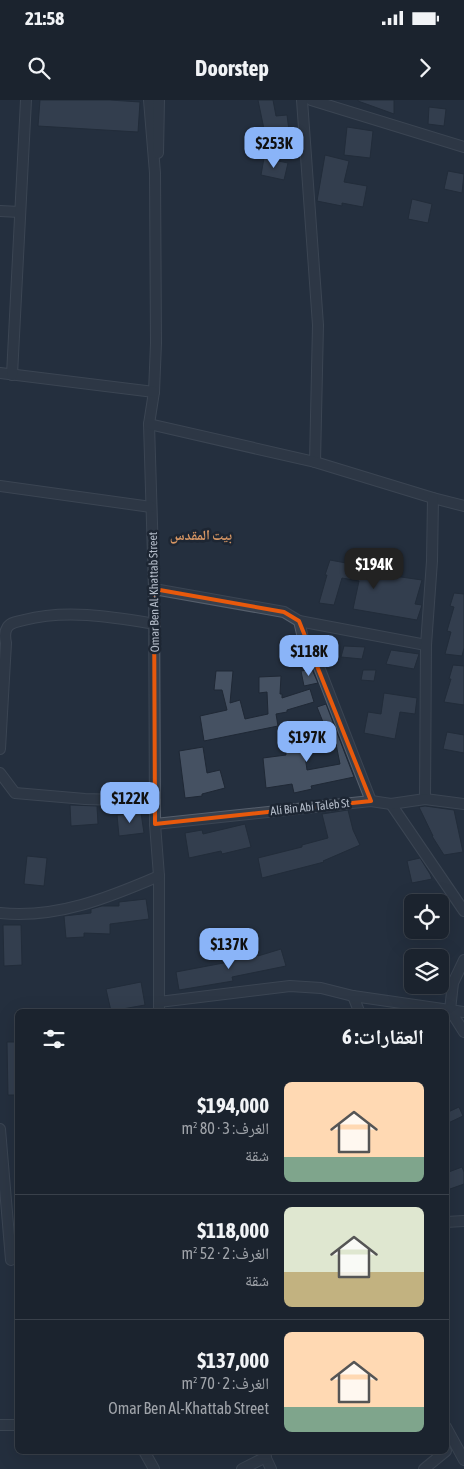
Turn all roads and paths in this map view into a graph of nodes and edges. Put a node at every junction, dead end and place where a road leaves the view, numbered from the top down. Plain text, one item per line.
1 (26, 100) edge
2 (150, 100) edge
3 (159, 100) edge
4 (302, 100) edge
5 (311, 100) edge
6 (347, 100) edge
7 (349, 111) junction
8 (464, 147) edge
9 (155, 174) junction
10 (0, 212) edge
11 (20, 212) junction
12 (0, 374) edge
13 (12, 375) junction
14 (154, 392) junction
15 (149, 424) junction
16 (316, 462) junction
17 (0, 486) edge
18 (433, 498) junction
19 (464, 506) edge
20 (152, 507) junction
21 (154, 589) junction
22 (299, 621) junction
23 (155, 624) junction
24 (426, 645) junction
25 (0, 750) edge
26 (0, 773) edge
27 (425, 798) junction
28 (155, 801) junction
29 (371, 801) junction
30 (391, 804) junction
31 (464, 804) edge
32 (155, 824) junction
33 (159, 876) junction
34 (464, 911) edge
35 (0, 913) edge
36 (464, 960) edge
37 (353, 996) junction
38 (159, 1007) edge
39 (358, 1009) edge
40 (443, 1009) edge
41 (450, 1010) junction
42 (464, 1012) edge
43 (464, 1032) edge
44 (0, 1129) edge
45 (449, 1222) edge
46 (464, 1222) edge
47 (14, 1259) edge
48 (0, 1263) edge
49 (0, 1425) edge
50 (15, 1425) edge
51 (449, 1433) edge
52 (464, 1436) edge
53 (455, 1444) junction
54 (449, 1449) edge
55 (146, 1454) edge
56 (264, 1454) edge
57 (442, 1454) edge
58 (464, 1460) edge
59 (154, 1469) edge
60 (242, 1469) edge
61 (271, 1469) edge
62 (424, 1469) edge

1 - 11 street
2 - 9 street
3 - 9 street
4 - 16 street
5 - 7 street
6 - 7 street
7 - 8 street
9 - 14 street, Omar Ben Al-Khattab Street
10 - 11 street
11 - 13 street
12 - 13 street
13 - 14 street
14 - 15 street, Omar Ben Al-Khattab Street
15 - 16 street
15 - 20 street, Omar Ben Al-Khattab Street
16 - 18 street
17 - 20 street
18 - 19 street
18 - 24 street
20 - 21 street, Omar Ben Al-Khattab Street
21 - 22 street
21 - 23 street, Omar Ben Al-Khattab Street
22 - 24 street
22 - 29 street
23 - 25 street
23 - 28 street, Omar Ben Al-Khattab Street
24 - 27 street
26 - 28 street
27 - 30 street, Ali Bin Abi Taleb St
27 - 31 street, Ali Bin Abi Taleb St
28 - 32 street, Omar Ben Al-Khattab Street
29 - 30 street, Ali Bin Abi Taleb St
29 - 32 street, Ali Bin Abi Taleb St
30 - 34 street
32 - 33 street, Omar Ben Al-Khattab Street
33 - 35 street
33 - 38 street, Omar Ben Al-Khattab Street
36 - 41 street
37 - 38 street
37 - 39 street
37 - 40 street
41 - 42 street
41 - 43 street
44 - 47 street
45 - 46 street
47 - 48 street
49 - 50 street
51 - 53 street
52 - 53 street
53 - 54 street
53 - 58 street
55 - 59 street
56 - 60 street
56 - 61 street
57 - 62 street

